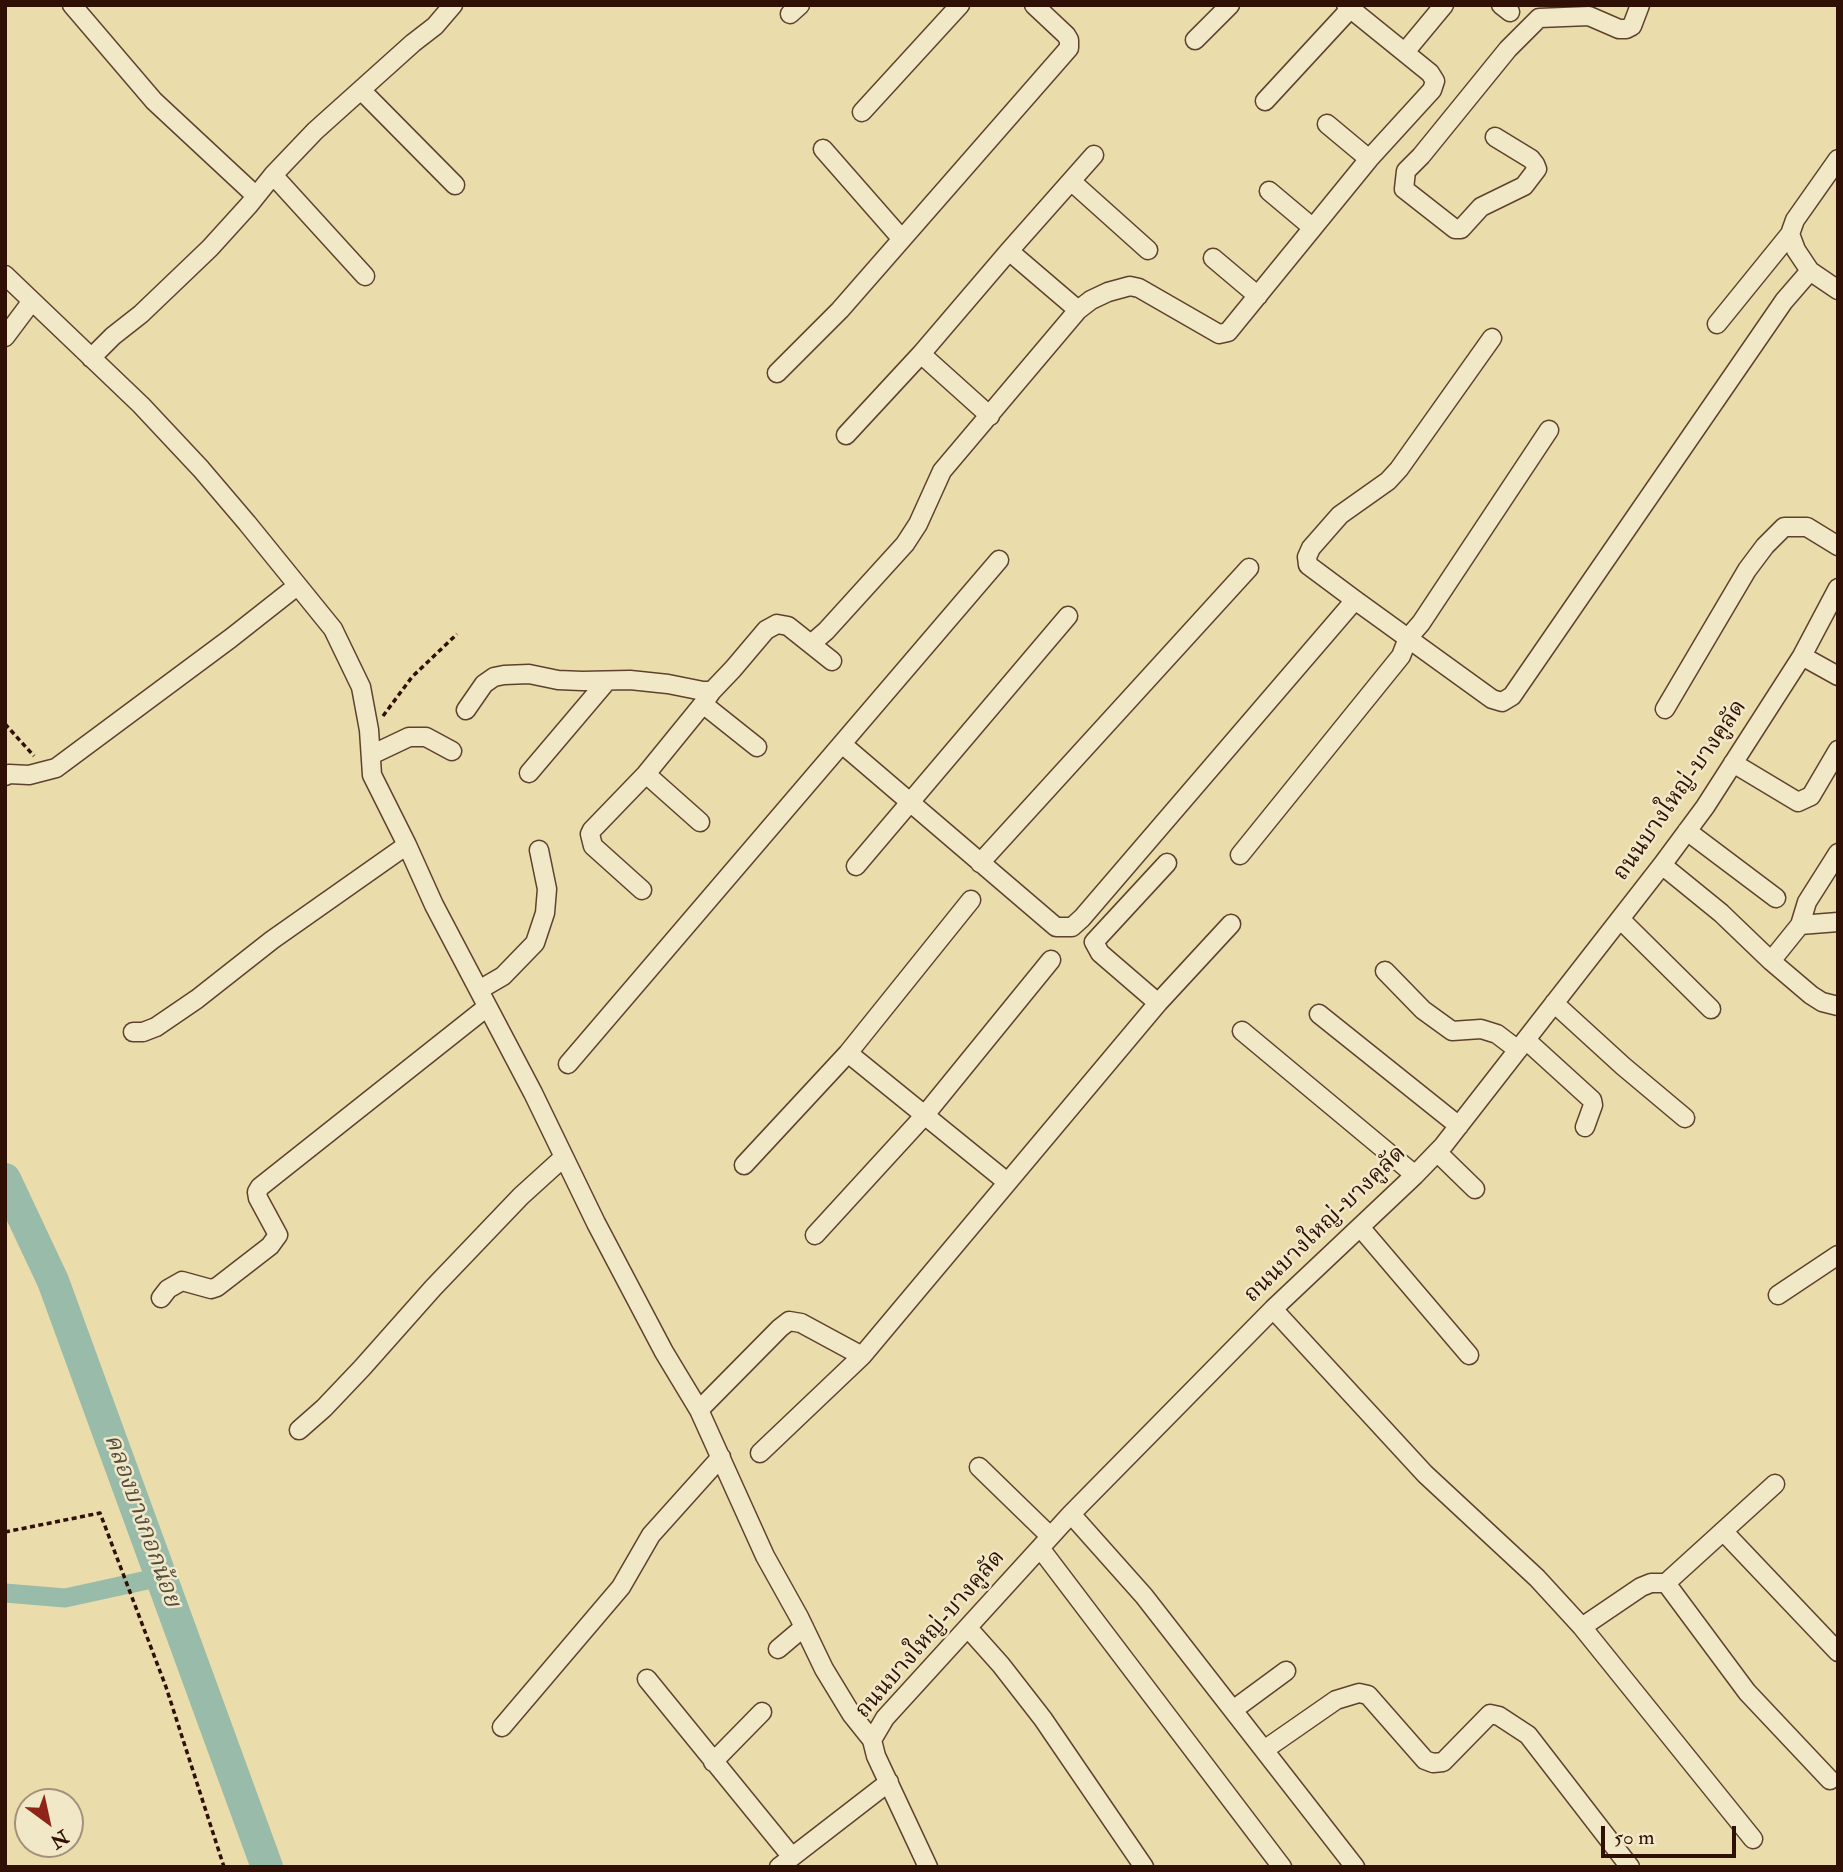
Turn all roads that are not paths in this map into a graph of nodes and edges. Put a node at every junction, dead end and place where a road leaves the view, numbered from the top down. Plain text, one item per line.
1 (72, 5) edge
2 (453, 5) edge
3 (960, 5) edge
4 (1034, 5) edge
5 (1230, 5) edge
6 (1444, 5) edge
7 (1640, 5) edge
8 (1348, 7) edge
9 (1195, 40) dead end
10 (1405, 52) junction
11 (361, 90) junction
12 (1265, 101) dead end
13 (862, 112) dead end
14 (1327, 124) dead end
15 (1495, 137) dead end
16 (823, 149) dead end
17 (1094, 155) dead end
18 (1369, 159) junction
19 (1838, 159) edge
20 (273, 175) junction
21 (1071, 181) junction
22 (455, 184) dead end
23 (1269, 191) dead end
24 (256, 195) junction
25 (1313, 228) junction
26 (1790, 234) junction
27 (901, 239) junction
28 (1148, 250) dead end
29 (1009, 251) junction
30 (1213, 258) dead end
31 (1810, 271) junction
32 (5, 275) edge
33 (365, 276) dead end
34 (1838, 290) edge
35 (1258, 296) junction
36 (32, 301) junction
37 (1078, 310) junction
38 (1717, 324) dead end
39 (5, 337) edge
40 (1492, 338) dead end
41 (921, 354) junction
42 (90, 358) junction
43 (777, 373) dead end
44 (990, 416) junction
45 (1549, 430) dead end
46 (846, 435) dead end
47 (1838, 546) edge
48 (999, 560) dead end
49 (1250, 568) dead end
50 (297, 586) junction
51 (1835, 598) edge
52 (1355, 600) junction
53 (1068, 617) dead end
54 (1408, 638) junction
55 (811, 644) junction
56 (1802, 656) junction
57 (832, 662) dead end
58 (1838, 676) edge
59 (607, 681) junction
60 (707, 697) junction
61 (1665, 709) dead end
62 (466, 710) dead end
63 (842, 744) junction
64 (757, 747) dead end
65 (1838, 750) edge
66 (452, 751) dead end
67 (371, 755) junction
68 (1733, 763) junction
69 (529, 773) dead end
70 (646, 774) junction
71 (5, 776) edge
72 (910, 803) junction
73 (700, 822) dead end
74 (1687, 831) junction
75 (407, 845) junction
76 (539, 850) dead end
77 (1838, 853) edge
78 (1240, 855) dead end
79 (980, 863) junction
80 (1167, 863) dead end
81 (1662, 865) junction
82 (856, 866) dead end
83 (642, 890) dead end
84 (1776, 898) dead end
85 (971, 900) dead end
86 (1620, 919) junction
87 (1838, 922) edge
88 (1231, 924) dead end
89 (1800, 925) junction
90 (1051, 960) dead end
91 (1772, 961) junction
92 (1385, 971) dead end
93 (478, 990) junction
94 (1158, 1003) junction
95 (1554, 1003) junction
96 (1838, 1006) edge
97 (487, 1007) junction
98 (1711, 1009) dead end
99 (1319, 1014) dead end
100 (1242, 1031) dead end
101 (134, 1032) dead end
102 (1522, 1045) junction
103 (848, 1053) junction
104 (568, 1064) dead end
105 (925, 1116) junction
106 (1685, 1118) dead end
107 (1459, 1126) junction
108 (1585, 1127) dead end
109 (1437, 1152) junction
110 (564, 1157) junction
111 (744, 1165) dead end
112 (1415, 1175) junction
113 (1007, 1182) junction
114 (1475, 1188) dead end
115 (1360, 1227) junction
116 (815, 1235) dead end
117 (1838, 1255) edge
118 (1778, 1295) dead end
119 (161, 1298) dead end
120 (1273, 1309) junction
121 (1469, 1355) dead end
122 (862, 1356) junction
123 (699, 1410) junction
124 (299, 1430) dead end
125 (760, 1453) dead end
126 (721, 1457) junction
127 (979, 1467) dead end
128 (1775, 1484) dead end
129 (1071, 1514) junction
130 (1723, 1531) junction
131 (1045, 1542) junction
132 (1665, 1583) junction
133 (804, 1627) junction
134 (1582, 1627) junction
135 (968, 1628) junction
136 (778, 1649) dead end
137 (1838, 1652) edge
138 (1286, 1671) dead end
139 (647, 1679) dead end
140 (1233, 1710) junction
141 (762, 1713) dead end
142 (502, 1727) dead end
143 (872, 1740) junction
144 (1264, 1750) junction
145 (713, 1762) junction
146 (1830, 1780) dead end
147 (889, 1782) junction
148 (1753, 1839) dead end
149 (786, 1862) edge
150 (928, 1867) edge
151 (1144, 1867) edge
152 (1282, 1867) edge
153 (1355, 1867) edge
154 (1630, 1867) edge

1 - 24 street
2 - 11 street
3 - 13 street
4 - 27 street
5 - 9 street
6 - 10 street
7 - 15 street
8 - 10 street
8 - 12 street
10 - 18 street
11 - 20 street
11 - 22 street
14 - 18 street
16 - 27 street
17 - 21 street
18 - 25 street
19 - 26 street
20 - 24 street
20 - 33 street
21 - 28 street
21 - 29 street
23 - 25 street
24 - 42 street
25 - 35 street
26 - 31 street
26 - 38 street
27 - 43 street
29 - 37 street
29 - 41 street
30 - 35 street
31 - 34 street
31 - 54 street
32 - 36 street
35 - 37 street
36 - 39 street
36 - 42 street
37 - 44 street
40 - 52 street
41 - 44 street
41 - 46 street
42 - 50 street
44 - 55 street
45 - 54 street
47 - 61 street
48 - 63 street
49 - 79 street
50 - 67 street
50 - 71 street
51 - 56 street, ถนนบางใหญ่-บางคูลัด
52 - 54 street
52 - 79 street
53 - 72 street
54 - 78 street
55 - 57 street
55 - 60 street
56 - 58 street
56 - 68 street, ถนนบางใหญ่-บางคูลัด
59 - 60 street
59 - 62 street
59 - 69 street
60 - 64 street
60 - 70 street
63 - 72 street
63 - 104 street
65 - 68 street
66 - 67 street
67 - 75 street
68 - 74 street, ถนนบางใหญ่-บางคูลัด
70 - 73 street
70 - 83 street
72 - 79 street
72 - 82 street
74 - 81 street, ถนนบางใหญ่-บางคูลัด
74 - 84 street
75 - 93 street
75 - 101 street
76 - 93 street
77 - 89 street
80 - 94 street
81 - 86 street, ถนนบางใหญ่-บางคูลัด
81 - 91 street
85 - 103 street
86 - 95 street, ถนนบางใหญ่-บางคูลัด
86 - 98 street
87 - 89 street
88 - 94 street
89 - 91 street
90 - 105 street
91 - 96 street
92 - 102 street
93 - 97 street
94 - 113 street
95 - 102 street, ถนนบางใหญ่-บางคูลัด
95 - 106 street
97 - 110 street
97 - 119 street
99 - 107 street
100 - 112 street
102 - 107 street, ถนนบางใหญ่-บางคูลัด
102 - 108 street
103 - 105 street
103 - 111 street
105 - 113 street
105 - 116 street
107 - 109 street, ถนนบางใหญ่-บางคูลัด
109 - 112 street, ถนนบางใหญ่-บางคูลัด
109 - 114 street
110 - 123 street
110 - 124 street
112 - 115 street, ถนนบางใหญ่-บางคูลัด
113 - 122 street
115 - 120 street, ถนนบางใหญ่-บางคูลัด
115 - 121 street
117 - 118 street
120 - 129 street, ถนนบางใหญ่-บางคูลัด
120 - 134 street
122 - 123 street
122 - 125 street
123 - 126 street
126 - 133 street
126 - 142 street
127 - 131 street
128 - 130 street
129 - 131 street, ถนนบางใหญ่-บางคูลัด
129 - 140 street
130 - 132 street
130 - 137 street
131 - 135 street, ถนนบางใหญ่-บางคูลัด
131 - 152 street
132 - 134 street
132 - 146 street
133 - 136 street
133 - 143 street
134 - 148 street
135 - 143 street, ถนนบางใหญ่-บางคูลัด
135 - 151 street
138 - 140 street
139 - 145 street
140 - 144 street
141 - 145 street
143 - 147 street, ถนนบางใหญ่-บางคูลัด
144 - 153 street
144 - 154 street
145 - 149 street
147 - 149 street
147 - 150 street, ถนนบางใหญ่-บางคูลัด

